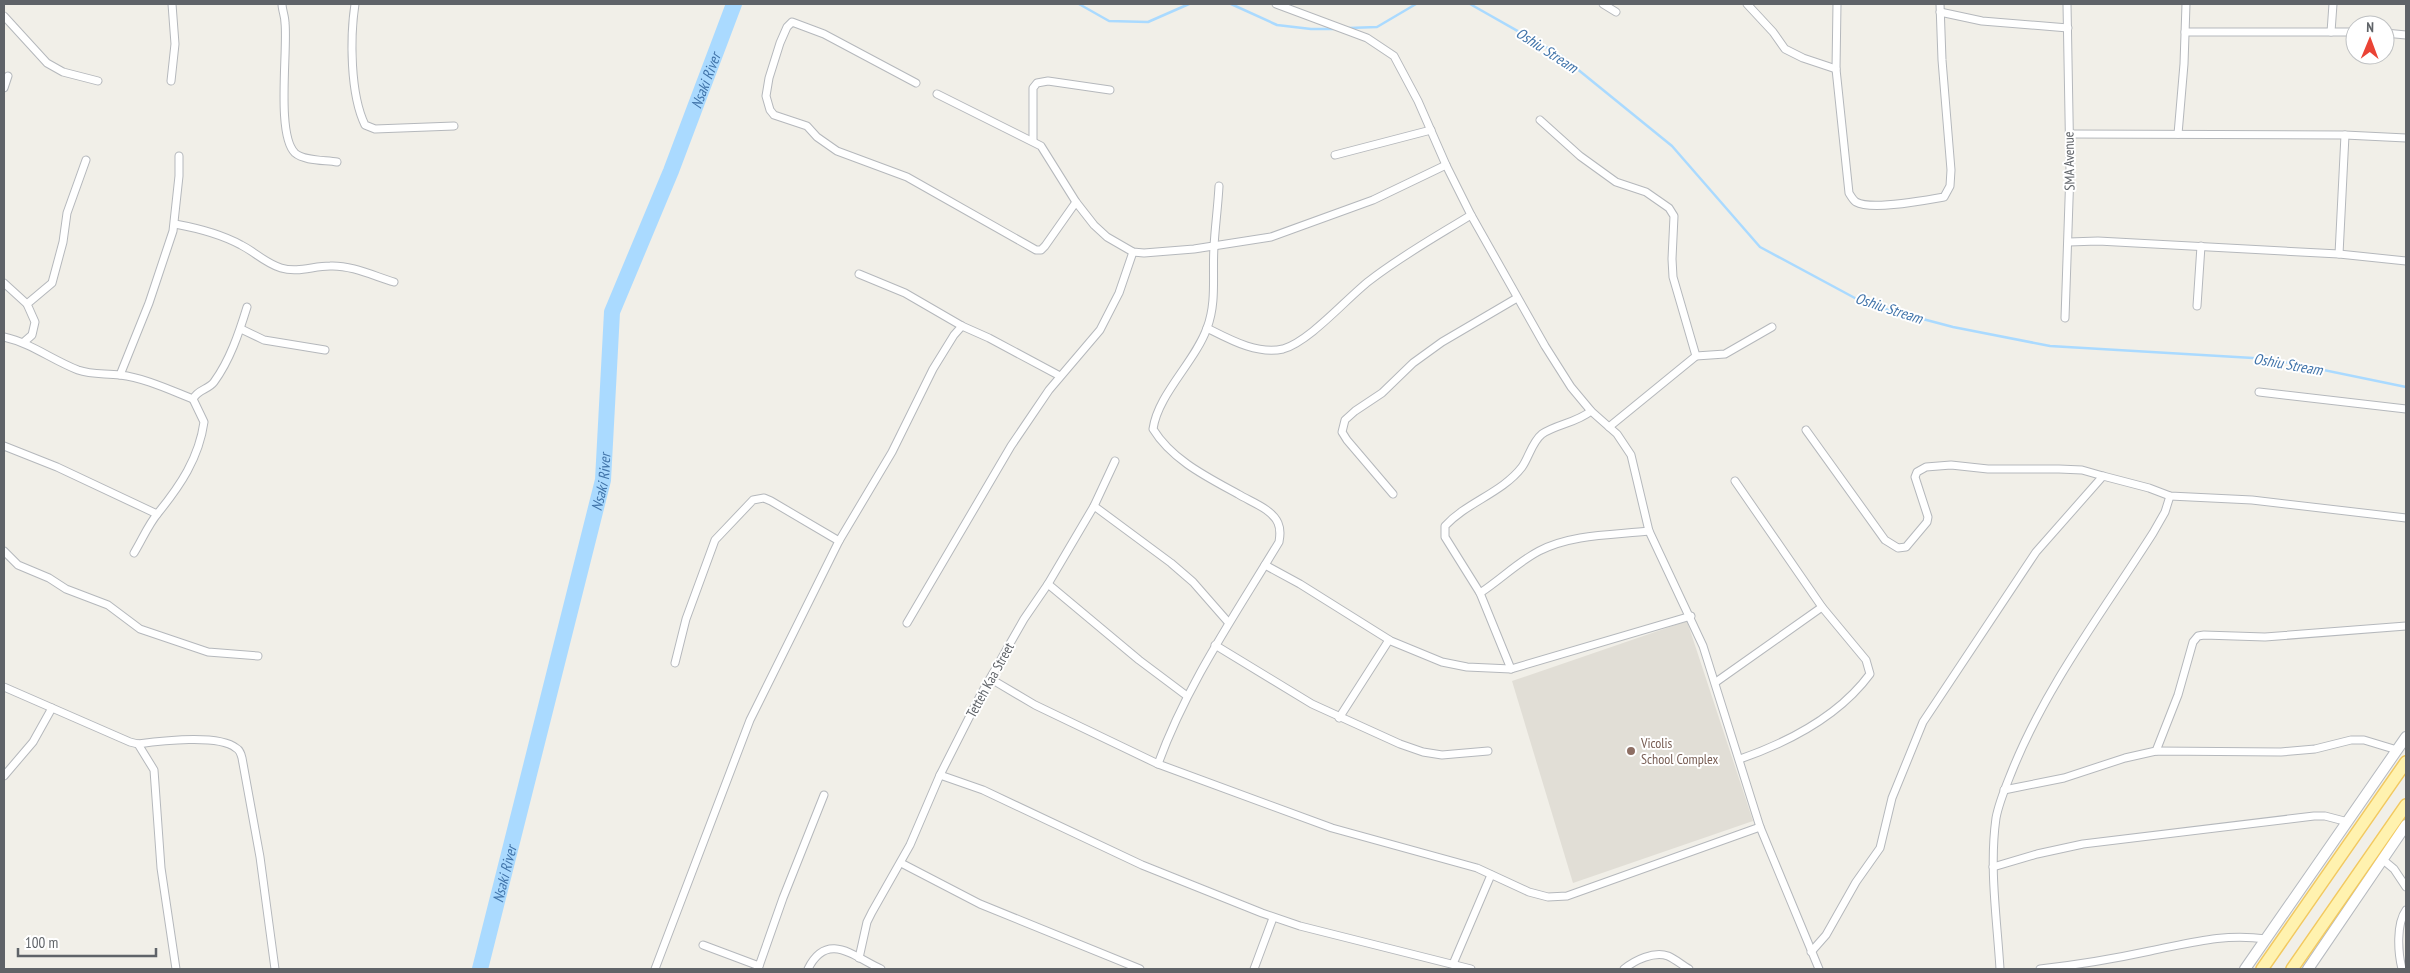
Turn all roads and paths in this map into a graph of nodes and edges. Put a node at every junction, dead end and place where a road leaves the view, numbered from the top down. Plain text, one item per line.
1 (172, 4) edge
2 (282, 4) edge
3 (356, 4) edge
4 (1276, 4) edge
5 (1603, 4) edge
6 (1747, 4) edge
7 (1837, 4) edge
8 (1940, 4) edge
9 (2067, 4) edge
10 (2186, 4) edge
11 (2333, 4) edge
12 (1616, 12) dead end
13 (1940, 12) junction
14 (4, 16) edge
15 (2068, 28) junction
16 (2185, 32) junction
17 (2331, 32) junction
18 (2345, 32) edge
19 (1836, 69) junction
20 (8, 76) dead end
21 (98, 81) dead end
22 (171, 81) dead end
23 (916, 83) dead end
24 (4, 88) edge
25 (1110, 90) dead end
26 (936, 94) dead end
27 (1540, 120) dead end
28 (454, 126) dead end
29 (1431, 130) junction
30 (2069, 134) junction
31 (2178, 134) junction
32 (2345, 136) junction
33 (2406, 138) edge
34 (1033, 141) junction
35 (1335, 155) dead end
36 (179, 156) dead end
37 (86, 160) dead end
38 (336, 162) dead end
39 (1446, 165) junction
40 (1219, 186) dead end
41 (1076, 202) junction
42 (1471, 215) junction
43 (175, 224) junction
44 (2069, 242) junction
45 (2201, 246) junction
46 (1214, 247) junction
47 (1133, 252) junction
48 (2339, 254) junction
49 (2406, 261) edge
50 (859, 274) dead end
51 (4, 282) edge
52 (394, 282) dead end
53 (1517, 298) junction
54 (27, 304) junction
55 (2197, 306) dead end
56 (247, 307) dead end
57 (2065, 318) dead end
58 (962, 326) junction
59 (1772, 327) dead end
60 (1207, 328) junction
61 (241, 329) junction
62 (4, 337) edge
63 (24, 342) junction
64 (324, 350) dead end
65 (1696, 356) junction
66 (120, 375) junction
67 (1060, 376) junction
68 (2259, 392) dead end
69 (194, 398) junction
70 (2406, 409) edge
71 (1591, 411) junction
72 (1609, 427) junction
73 (1806, 430) dead end
74 (4, 446) edge
75 (1114, 461) dead end
76 (2103, 476) junction
77 (1735, 481) dead end
78 (1393, 494) dead end
79 (2170, 496) junction
80 (1094, 506) junction
81 (157, 514) junction
82 (2406, 518) edge
83 (1649, 531) junction
84 (839, 541) junction
85 (4, 552) edge
86 (134, 553) dead end
87 (1265, 565) junction
88 (1048, 584) junction
89 (1480, 594) junction
90 (1822, 607) junction
91 (1691, 616) junction
92 (1228, 622) junction
93 (907, 623) dead end
94 (2406, 626) edge
95 (1390, 640) junction
96 (1215, 645) junction
97 (258, 656) dead end
98 (675, 663) dead end
99 (1511, 669) junction
100 (991, 679) junction
101 (1716, 682) junction
102 (4, 686) edge
103 (1187, 696) junction
104 (52, 708) junction
105 (1339, 718) junction
106 (2406, 737) edge
107 (138, 744) junction
108 (2397, 750) junction
109 (1488, 751) dead end
110 (2156, 751) junction
111 (1740, 759) junction
112 (2406, 762) edge
113 (1158, 764) junction
114 (940, 774) junction
115 (4, 776) edge
116 (2004, 790) junction
117 (824, 795) dead end
118 (2406, 805) edge
119 (2348, 822) junction
120 (2406, 825) edge
121 (1760, 827) junction
122 (2382, 859) junction
123 (901, 863) junction
124 (1993, 867) junction
125 (1491, 875) junction
126 (2406, 887) edge
127 (2406, 910) edge
128 (1273, 918) junction
129 (2266, 939) junction
130 (704, 945) dead end
131 (1811, 952) junction
132 (860, 958) junction
133 (1453, 964) junction
134 (759, 968) edge
135 (176, 969) edge
136 (275, 969) edge
137 (655, 969) edge
138 (808, 969) edge
139 (881, 969) edge
140 (1140, 969) edge
141 (1254, 969) edge
142 (1471, 969) edge
143 (1624, 969) edge
144 (1689, 969) edge
145 (1819, 969) edge
146 (2000, 969) edge
147 (2040, 969) edge
148 (2245, 969) edge
149 (2262, 969) edge
150 (2292, 969) edge
151 (2308, 969) edge
152 (2402, 969) edge

1 - 22 street
2 - 38 street
3 - 28 street
4 - 29 street
5 - 12 street
6 - 19 street
7 - 19 street
8 - 13 street
9 - 15 street, SMA Avenue
10 - 16 street
11 - 17 street
13 - 15 street
13 - 19 street
14 - 21 street
15 - 30 street, SMA Avenue
16 - 17 street
16 - 31 street
17 - 18 street
20 - 24 street
23 - 41 street
25 - 34 street
26 - 34 street
27 - 65 street
29 - 35 street
29 - 39 street
30 - 31 street
30 - 44 street, SMA Avenue
31 - 32 street
32 - 33 street
32 - 48 street
34 - 41 street
36 - 43 street
37 - 54 street
39 - 42 street
39 - 46 street
40 - 46 street
41 - 47 street
42 - 53 street
42 - 60 street
43 - 52 street
43 - 66 street
44 - 45 street
44 - 57 street, SMA Avenue
45 - 48 street
45 - 55 street
46 - 47 street
46 - 60 street
47 - 67 street
48 - 49 street
50 - 58 street
51 - 54 street
53 - 71 street
53 - 78 street
54 - 63 street
56 - 61 street
58 - 67 street
58 - 84 street
59 - 65 street
60 - 87 street
61 - 64 street
61 - 69 street
62 - 63 street
63 - 66 street
65 - 72 street
66 - 69 street
67 - 93 street
68 - 70 street
69 - 81 street
71 - 72 street
71 - 89 street
72 - 83 street
73 - 76 street
74 - 81 street
75 - 80 street, Tetteh Kaa Street
76 - 79 street
76 - 131 street
77 - 90 street
79 - 82 street
79 - 116 street
80 - 88 street, Tetteh Kaa Street
80 - 92 street
81 - 86 street
83 - 89 street
83 - 91 street
84 - 98 street
84 - 137 street
85 - 97 street
87 - 92 street
87 - 95 street
88 - 100 street, Tetteh Kaa Street
88 - 103 street
89 - 99 street
90 - 101 street
90 - 111 street
91 - 99 street
91 - 101 street
92 - 96 street
94 - 110 street
95 - 99 street
95 - 105 street
96 - 103 street
96 - 105 street
100 - 113 street
100 - 114 street, Tetteh Kaa Street
101 - 111 street
102 - 104 street
103 - 113 street
104 - 107 street
104 - 115 street
105 - 109 street
106 - 108 street
107 - 135 street
107 - 136 street
108 - 110 street
108 - 119 street
110 - 116 street
111 - 121 street
112 - 149 main road
113 - 125 street
114 - 123 street, Tetteh Kaa Street
114 - 128 street
116 - 124 street
117 - 134 street
118 - 150 main road
119 - 124 street
119 - 129 street
120 - 122 street
121 - 125 street
121 - 131 street
122 - 126 street
122 - 151 street
123 - 132 street, Tetteh Kaa Street
123 - 140 street
124 - 146 street
125 - 133 street
127 - 152 street
128 - 133 street
128 - 141 street
129 - 147 street
129 - 148 street
130 - 134 street
131 - 145 street
132 - 138 street
132 - 139 street
133 - 142 street
143 - 144 street

